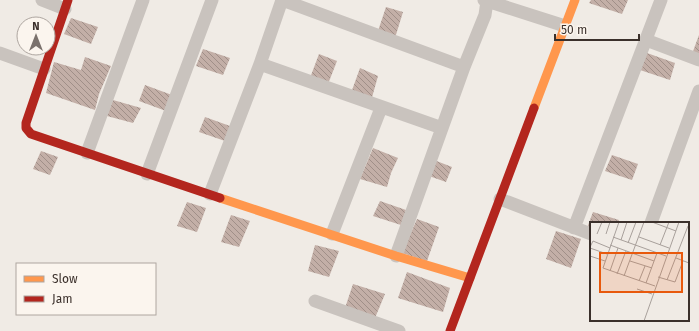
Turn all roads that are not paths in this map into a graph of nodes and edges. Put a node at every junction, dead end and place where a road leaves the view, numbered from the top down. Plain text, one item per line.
1 (42, 0) edge
2 (143, 0) edge
3 (212, 0) edge
4 (282, 0) edge
5 (575, 0) edge
6 (661, 0) edge
7 (485, 1) edge
8 (67, 4) edge
9 (565, 26) junction
10 (646, 40) junction
11 (0, 53) edge
12 (699, 60) edge
13 (260, 64) junction
14 (464, 67) junction
15 (44, 69) junction
16 (699, 90) edge
17 (381, 108) junction
18 (442, 128) junction
19 (87, 153) junction
20 (148, 174) junction
21 (210, 194) junction
22 (500, 199) junction
23 (651, 222) edge
24 (574, 228) junction
25 (332, 234) junction
26 (590, 234) edge
27 (396, 256) junction
28 (470, 278) junction
29 (315, 301) dead end
30 (399, 331) edge
31 (450, 331) edge

1 - 8 street
2 - 19 street
3 - 20 street
4 - 13 street
4 - 14 street
5 - 9 street
6 - 10 street
7 - 9 street
7 - 14 street
8 - 15 street
9 - 22 street
10 - 12 street
10 - 24 street
11 - 15 street
13 - 17 street
13 - 21 street
14 - 18 street
15 - 19 street
16 - 23 street
17 - 18 street
17 - 25 street
18 - 27 street
19 - 20 street
20 - 21 street
21 - 25 street
22 - 24 street
22 - 28 street
24 - 26 street
25 - 27 street
27 - 28 street
28 - 31 street
29 - 30 street

